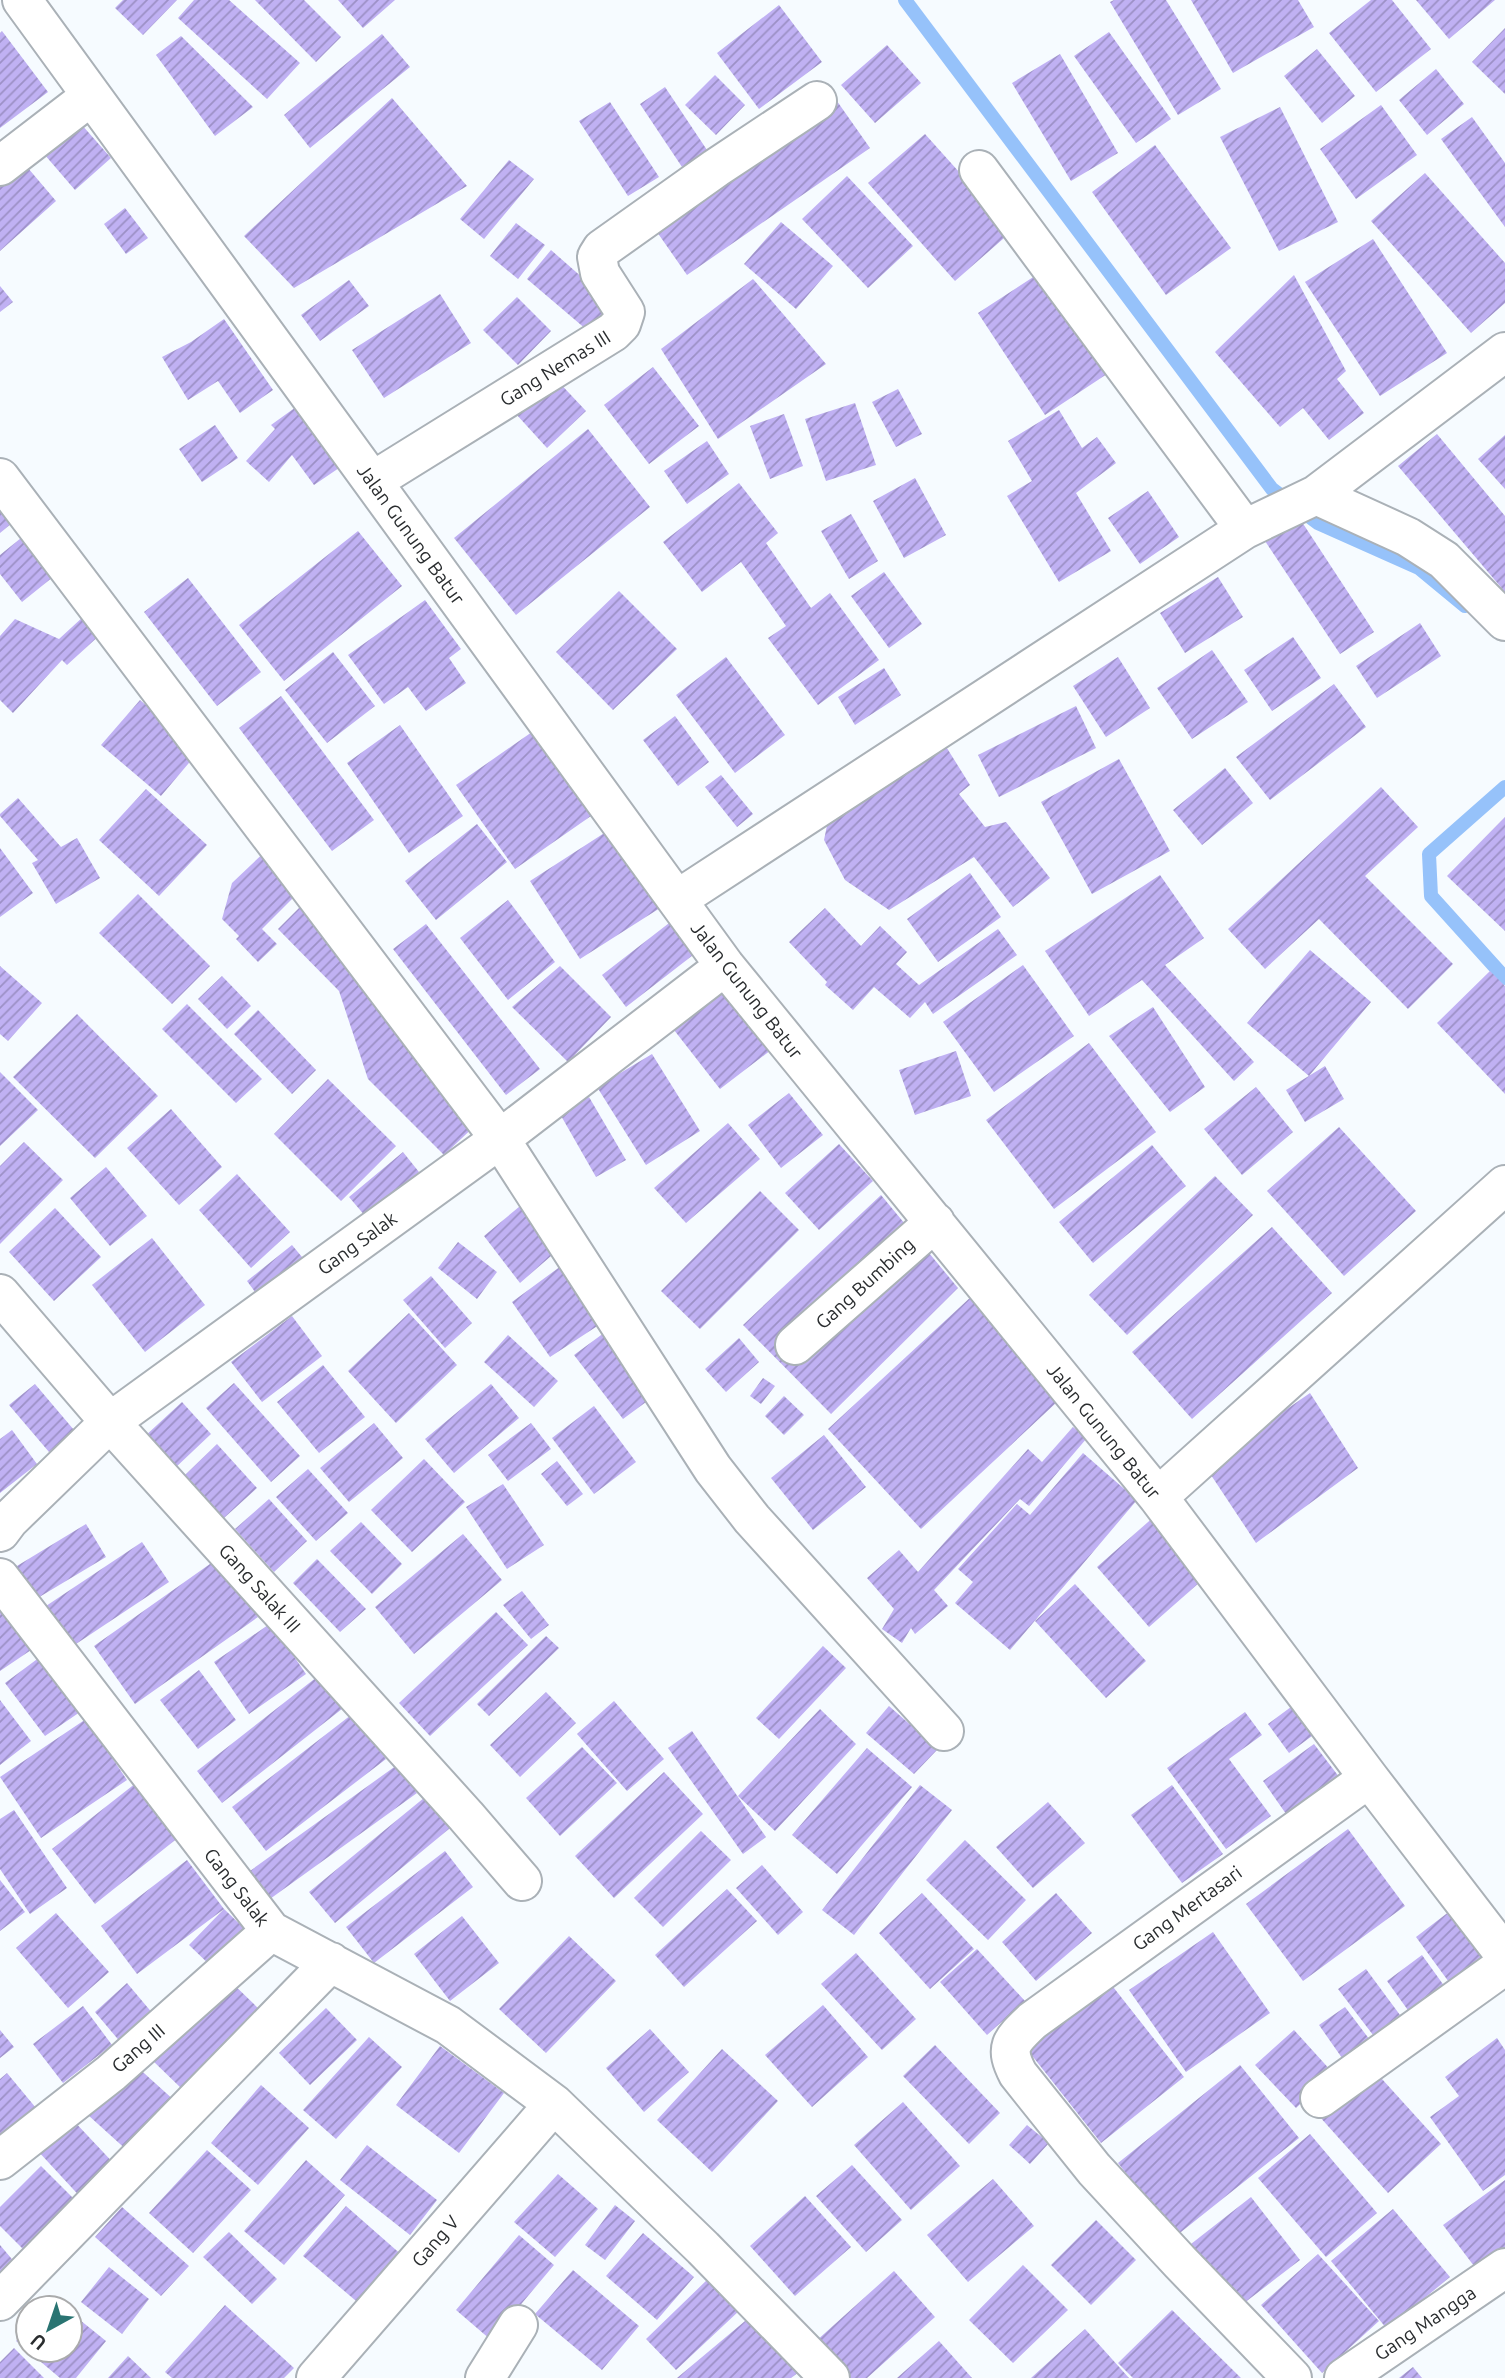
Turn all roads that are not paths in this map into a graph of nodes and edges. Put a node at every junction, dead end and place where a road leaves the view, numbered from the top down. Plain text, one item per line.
1 (22, 0) edge
2 (91, 96) junction
3 (817, 101) dead end
4 (0, 166) edge
5 (979, 170) dead end
6 (1505, 352) edge
7 (0, 478) edge
8 (373, 481) junction
9 (1281, 512) junction
10 (1505, 621) edge
11 (678, 899) junction
12 (725, 966) junction
13 (500, 1139) junction
14 (1505, 1185) edge
15 (934, 1222) junction
16 (0, 1294) edge
17 (795, 1345) dead end
18 (110, 1422) junction
19 (1158, 1497) junction
20 (0, 1532) edge
21 (0, 1578) edge
22 (944, 1731) dead end
23 (1369, 1778) junction
24 (522, 1881) dead end
25 (271, 1931) junction
26 (1505, 1955) edge
27 (331, 1962) junction
28 (1505, 1965) edge
29 (1320, 2098) dead end
30 (554, 2105) junction
31 (0, 2160) edge
32 (1505, 2268) edge
33 (0, 2301) edge
34 (518, 2325) dead end
35 (316, 2378) edge
36 (485, 2378) edge
37 (830, 2378) edge
38 (1292, 2378) edge
39 (1344, 2378) edge

1 - 2 street, Jalan Gunung Batur
2 - 4 street
2 - 8 street, Jalan Gunung Batur
3 - 8 street, Gang Nemas III
5 - 9 street
6 - 9 street
7 - 13 street
8 - 11 street, Jalan Gunung Batur
9 - 10 street
9 - 11 street
11 - 12 street, Jalan Gunung Batur
12 - 13 street, Gang Salak
12 - 15 street, Jalan Gunung Batur
13 - 18 street, Gang Salak
13 - 22 street
14 - 19 street
15 - 17 street, Gang Bumbing
15 - 19 street, Jalan Gunung Batur
16 - 18 street, Gang Salak III
18 - 20 street, Gang Salak
18 - 24 street, Gang Salak III
19 - 23 street, Jalan Gunung Batur
21 - 25 street, Gang Salak
23 - 26 street, Jalan Gunung Batur
23 - 38 street, Gang Mertasari
25 - 27 street, Gang Salak
25 - 31 street, Gang III
27 - 30 street, Gang Salak
27 - 33 street
28 - 29 street
30 - 35 street, Gang V
30 - 37 street, Gang Salak
32 - 39 street, Gang Mangga
34 - 36 street

